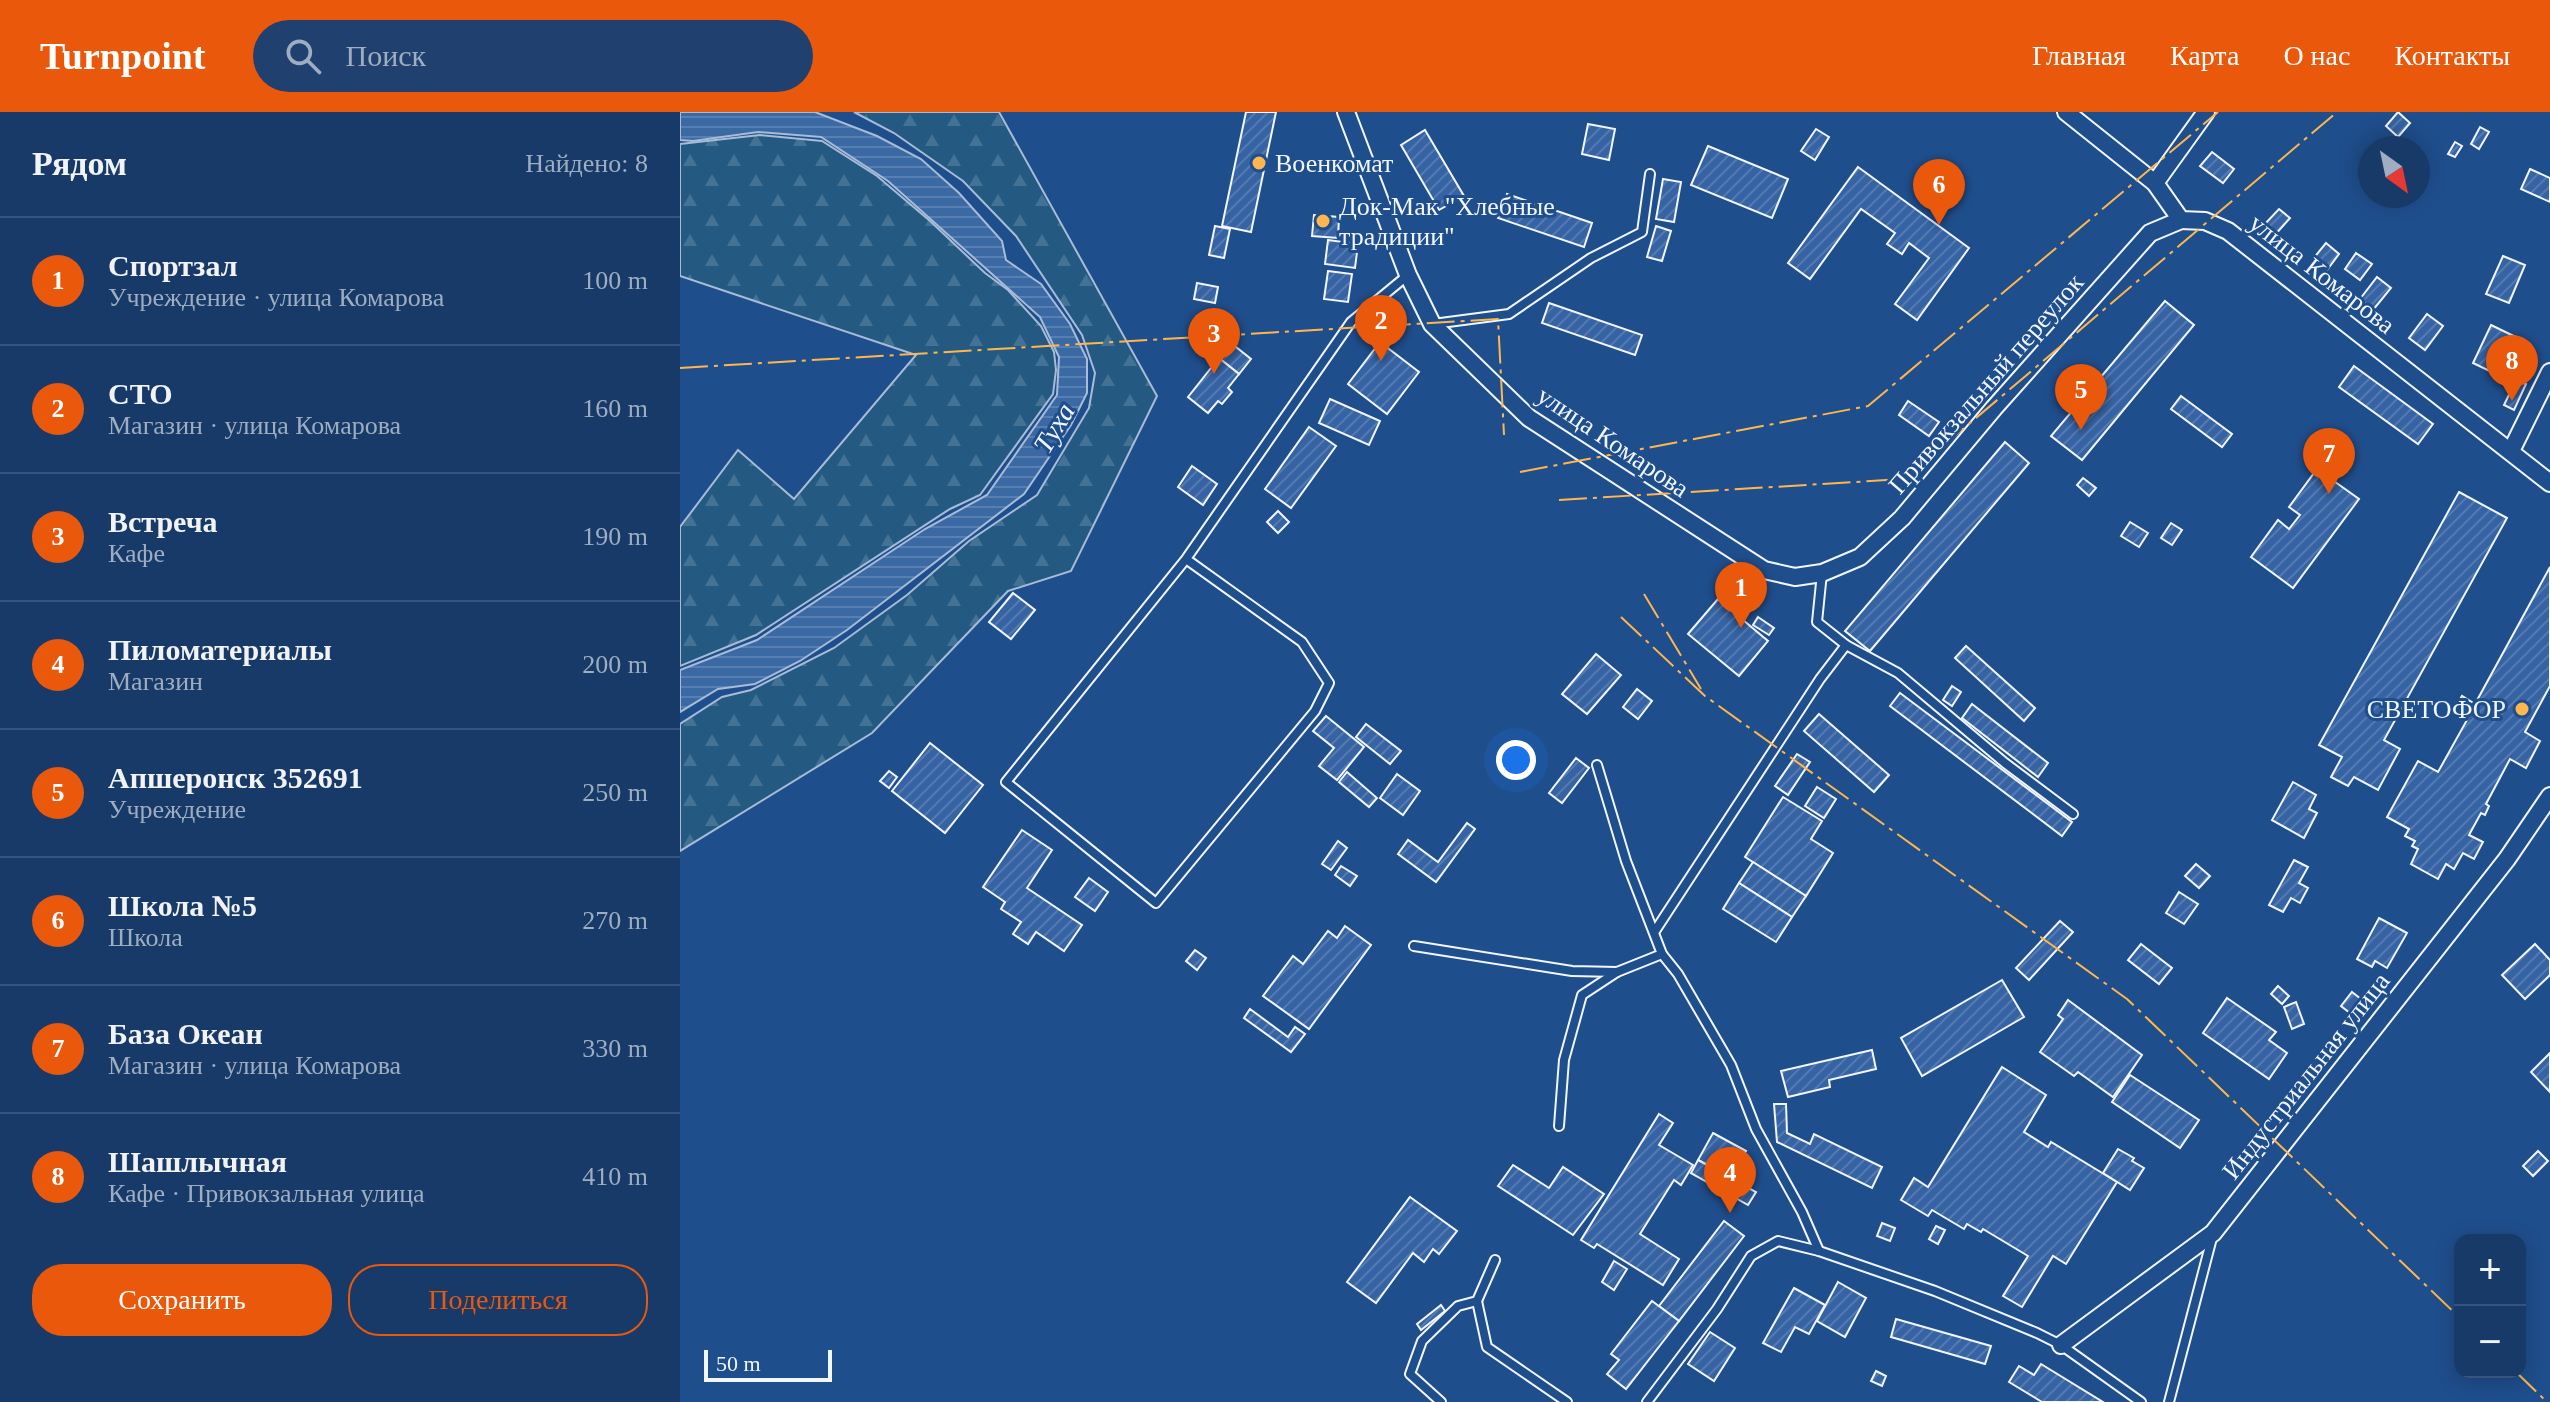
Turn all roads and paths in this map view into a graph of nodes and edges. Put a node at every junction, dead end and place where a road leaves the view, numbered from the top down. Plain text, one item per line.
1 (1346, 112) edge
2 (2066, 112) edge
3 (2206, 112) edge
4 (1650, 174) dead end
5 (2155, 183) junction
6 (2181, 220) junction
7 (1408, 275) junction
8 (1432, 324) junction
9 (2550, 372) edge
10 (2511, 451) junction
11 (2550, 483) edge
12 (1186, 559) junction
13 (1822, 573) junction
14 (1846, 645) junction
15 (1597, 765) dead end
16 (2550, 796) edge
17 (2073, 814) dead end
18 (1655, 931) junction
19 (1414, 946) dead end
20 (1662, 954) junction
21 (1617, 972) junction
22 (1559, 1126) dead end
23 (2213, 1233) junction
24 (1819, 1251) junction
25 (1495, 1260) dead end
26 (1477, 1301) junction
27 (2061, 1345) junction
28 (1441, 1402) edge
29 (1567, 1402) edge
30 (1647, 1402) edge
31 (2141, 1402) edge
32 (2169, 1402) edge

1 - 7 street, улица Комарова
2 - 5 street
3 - 5 street
4 - 8 lane
5 - 6 street
6 - 10 street, улица Комарова
6 - 13 street, Привокзальный переулок
7 - 8 street, улица Комарова
7 - 12 lane
8 - 13 street, улица Комарова
9 - 10 street
10 - 11 street, улица Комарова
12 - 12 lane
13 - 14 lane
14 - 17 lane
14 - 18 lane
15 - 18 lane
16 - 23 street, Индустриальная улица
18 - 20 lane
19 - 21 lane
20 - 21 lane
20 - 24 lane
21 - 22 lane
23 - 27 street, Индустриальная улица
23 - 32 lane
24 - 27 lane
24 - 30 lane
25 - 26 lane
26 - 28 lane
26 - 29 lane
27 - 31 lane

